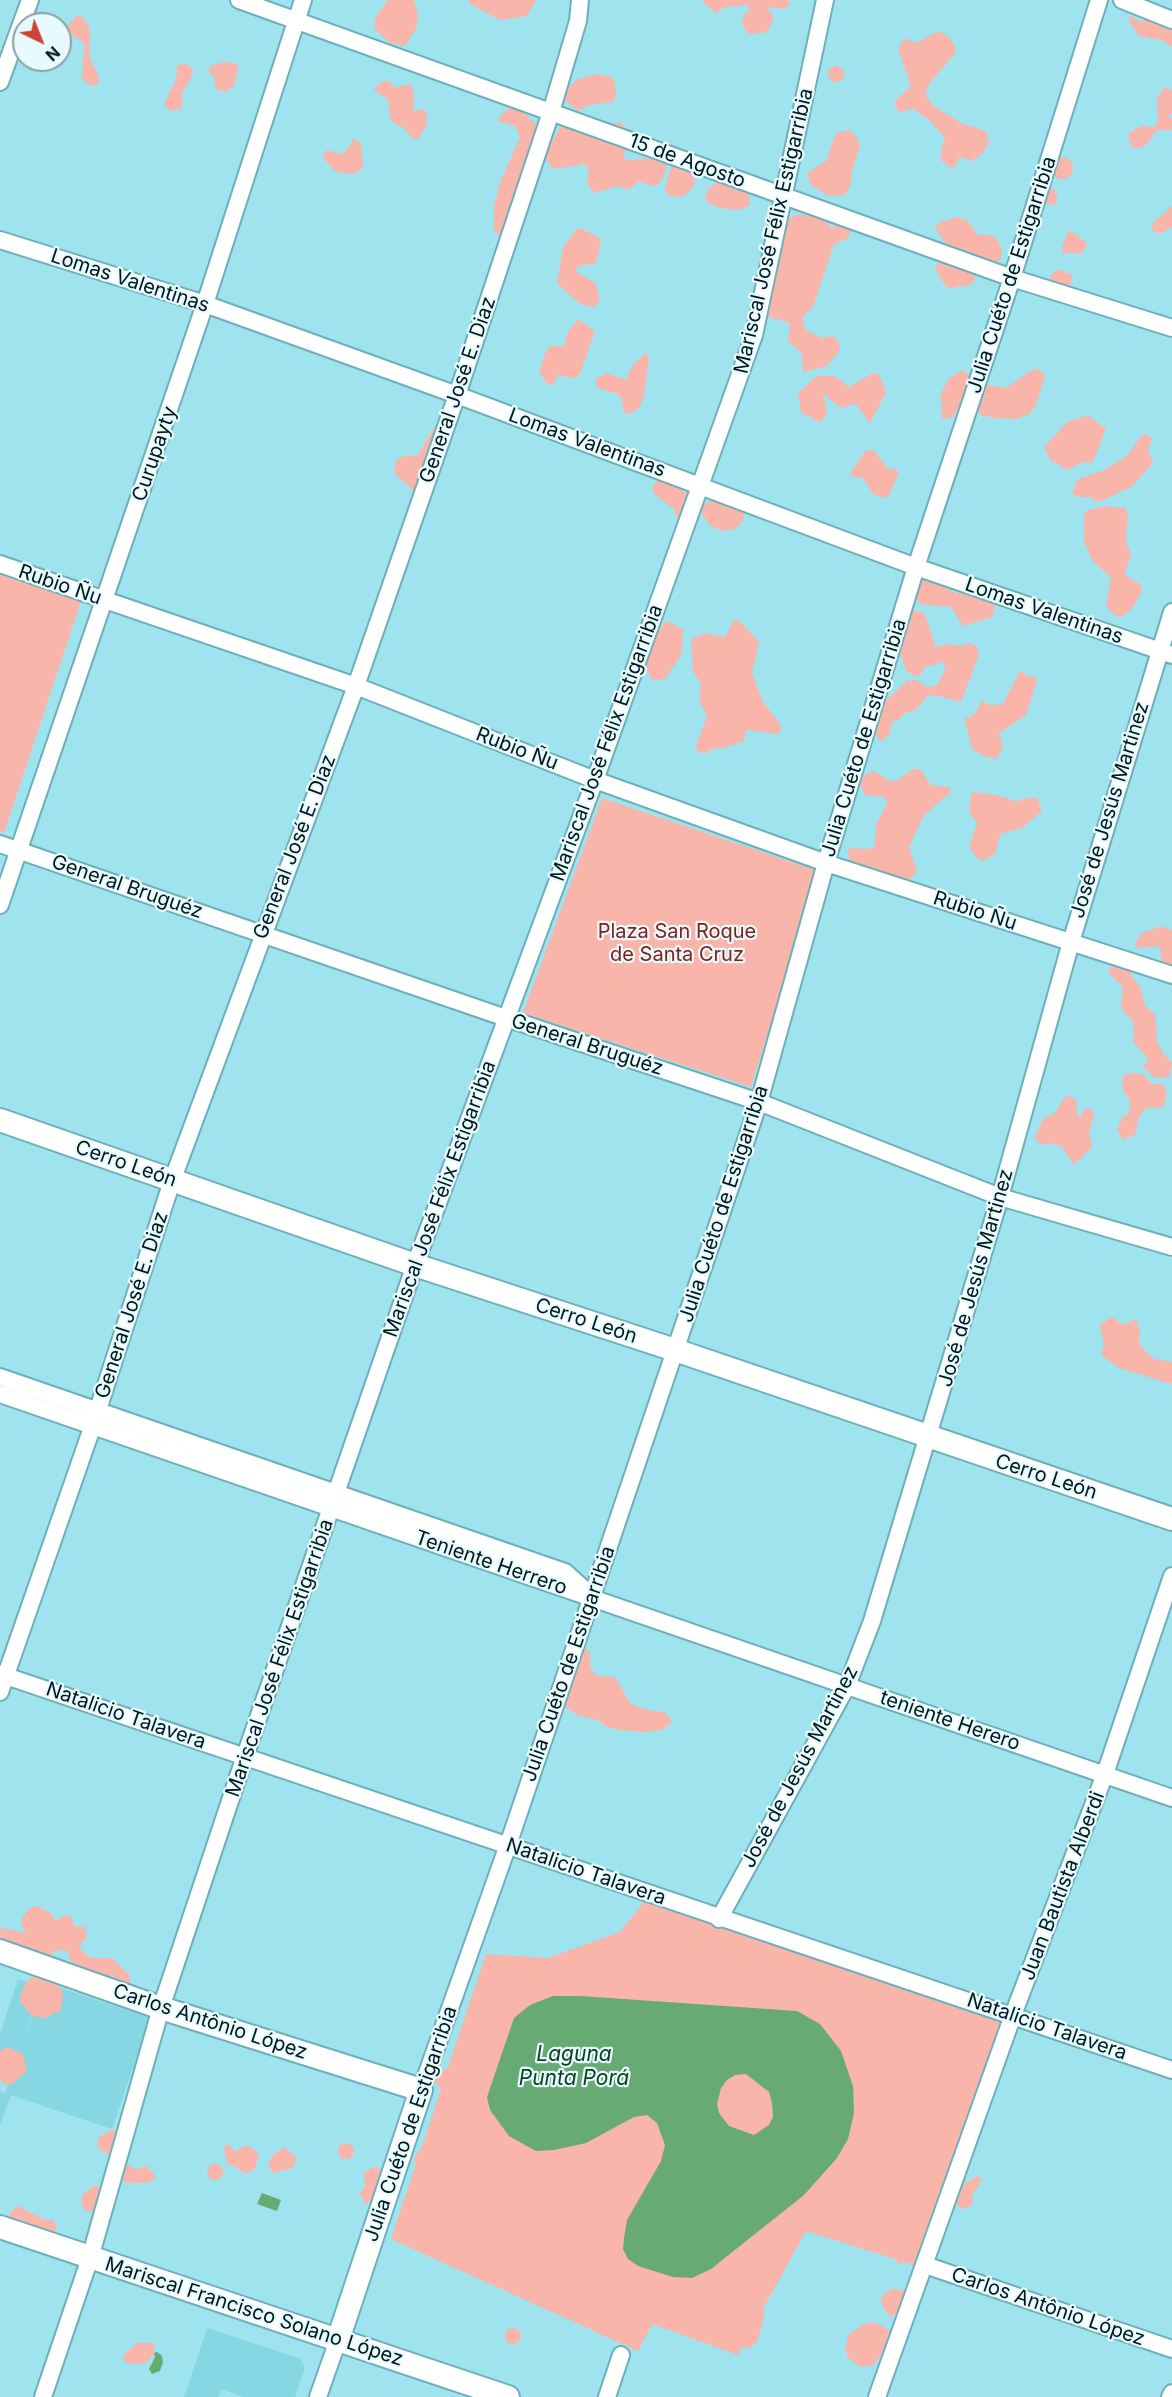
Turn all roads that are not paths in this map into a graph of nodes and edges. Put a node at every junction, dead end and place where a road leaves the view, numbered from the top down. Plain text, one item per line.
1 (30, 0) edge
2 (239, 0) edge
3 (303, 0) edge
4 (580, 0) edge
5 (825, 0) edge
6 (1099, 0) edge
7 (1122, 0) edge
8 (297, 20) junction
9 (1172, 20) edge
10 (0, 82) edge
11 (551, 112) junction
12 (783, 195) junction
13 (0, 240) edge
14 (1012, 278) junction
15 (205, 304) junction
16 (1172, 328) edge
17 (458, 395) junction
18 (700, 486) junction
19 (0, 564) edge
20 (916, 567) junction
21 (105, 601) junction
22 (1172, 612) edge
23 (1165, 653) edge
24 (356, 686) junction
25 (595, 780) junction
26 (0, 844) edge
27 (18, 850) junction
28 (826, 863) junction
29 (0, 905) edge
30 (262, 932) junction
31 (1071, 942) junction
32 (1172, 975) edge
33 (506, 1018) junction
34 (759, 1102) junction
35 (0, 1120) edge
36 (172, 1181) junction
37 (1000, 1197) junction
38 (1172, 1247) edge
39 (415, 1265) junction
40 (675, 1350) junction
41 (0, 1377) edge
42 (0, 1394) edge
43 (95, 1418) junction
44 (929, 1439) junction
45 (335, 1501) junction
46 (1172, 1519) edge
47 (1172, 1576) edge
48 (592, 1597) junction
49 (3, 1675) edge
50 (847, 1686) junction
51 (0, 1692) edge
52 (245, 1756) junction
53 (1105, 1774) junction
54 (1172, 1798) edge
55 (508, 1845) junction
56 (719, 1918) junction
57 (0, 1951) edge
58 (161, 2008) junction
59 (1013, 2015) junction
60 (1172, 2070) edge
61 (421, 2090) junction
62 (0, 2227) edge
63 (90, 2258) junction
64 (925, 2265) junction
65 (338, 2340) junction
66 (1172, 2349) edge
67 (621, 2355) dead end
68 (43, 2397) edge
69 (318, 2397) edge
70 (508, 2397) edge
71 (607, 2397) edge
72 (877, 2397) edge

1 - 10 street
2 - 8 street, 15 de Agosto
3 - 8 street, Curupayty
4 - 11 street, General José E. Diaz
5 - 12 street, Mariscal José Félix Estigarribia
6 - 14 street, Julia Cuéto de Estigarribia
7 - 9 street
8 - 11 street, 15 de Agosto
8 - 15 street, Curupayty
11 - 12 street, 15 de Agosto
11 - 17 street, General José E. Diaz
12 - 14 street, 15 de Agosto
12 - 18 street, Mariscal José Félix Estigarribia
13 - 15 street, Lomas Valentinas
14 - 16 street, 15 de Agosto
14 - 20 street, Julia Cuéto de Estigarribia
15 - 17 street, Lomas Valentinas
15 - 21 street, Curupayty
17 - 18 street, Lomas Valentinas
17 - 24 street, General José E. Diaz
18 - 20 street, Lomas Valentinas
18 - 25 street, Mariscal José Félix Estigarribia
19 - 21 street, Rubio Ñu
20 - 23 street, Lomas Valentinas
20 - 28 street, Julia Cuéto de Estigarribia
21 - 24 street, Rubio Ñu
21 - 27 street, Curupayty
22 - 23 street, José de Jesús Martinez
23 - 31 street, José de Jesús Martinez
24 - 25 street, Rubio Ñu
24 - 30 street, General José E. Diaz
25 - 28 street, Rubio Ñu
25 - 33 street, Mariscal José Félix Estigarribia
26 - 27 street, General Bruguéz
27 - 29 street, Curupayty
27 - 30 street, General Bruguéz
28 - 31 street, Rubio Ñu
28 - 34 street, Julia Cuéto de Estigarribia
30 - 33 street, General Bruguéz
30 - 36 street, General José E. Diaz
31 - 32 street, Rubio Ñu
31 - 37 street, José de Jesús Martinez
33 - 34 street, General Bruguéz
33 - 39 street, Mariscal José Félix Estigarribia
34 - 37 street, General Bruguéz
34 - 40 street, Julia Cuéto de Estigarribia
35 - 36 street, Cerro León
36 - 39 street, Cerro León
36 - 43 street, General José E. Diaz
37 - 38 street, General Bruguéz
37 - 44 street, José de Jesús Martinez
39 - 40 street, Cerro León
39 - 45 street, Mariscal José Félix Estigarribia
40 - 44 street, Cerro León
40 - 48 street, Julia Cuéto de Estigarribia
41 - 43 street, Teniente Herrero
42 - 43 street, Teniente Herrero
43 - 45 street, Teniente Herrero
43 - 49 street, General José E. Diaz
44 - 46 street, Cerro León
44 - 50 street, José de Jesús Martinez
45 - 48 street, Teniente Herrero
45 - 52 street, Mariscal José Félix Estigarribia
47 - 53 street, Juan Bautista Alberdi
48 - 50 street, teniente Herero
48 - 55 street, Julia Cuéto de Estigarribia
49 - 51 street, General José E. Diaz
49 - 52 street, Natalicio Talavera
50 - 53 street, teniente Herero
50 - 56 street, José de Jesús Martinez
52 - 55 street, Natalicio Talavera
52 - 58 street, Mariscal José Félix Estigarribia
53 - 54 street, teniente Herero
53 - 59 street, Juan Bautista Alberdi
55 - 56 street, Natalicio Talavera
55 - 61 street, Julia Cuéto de Estigarribia
56 - 59 street, Natalicio Talavera
57 - 58 street, Carlos Antônio López
58 - 61 street, Carlos Antônio López
58 - 63 street, Mariscal José Félix Estigarribia
59 - 60 street, Natalicio Talavera
59 - 64 street, Juan Bautista Alberdi
61 - 65 street, Julia Cuéto de Estigarribia
62 - 63 street, Mariscal Francisco Solano López
63 - 65 street, Mariscal Francisco Solano López
63 - 68 street, Mariscal José Félix Estigarribia
64 - 66 street, Carlos Antônio López
64 - 72 street, Juan Bautista Alberdi
65 - 69 street, Julia Cuéto de Estigarribia
65 - 70 street, Mariscal Francisco Solano López
67 - 71 street

